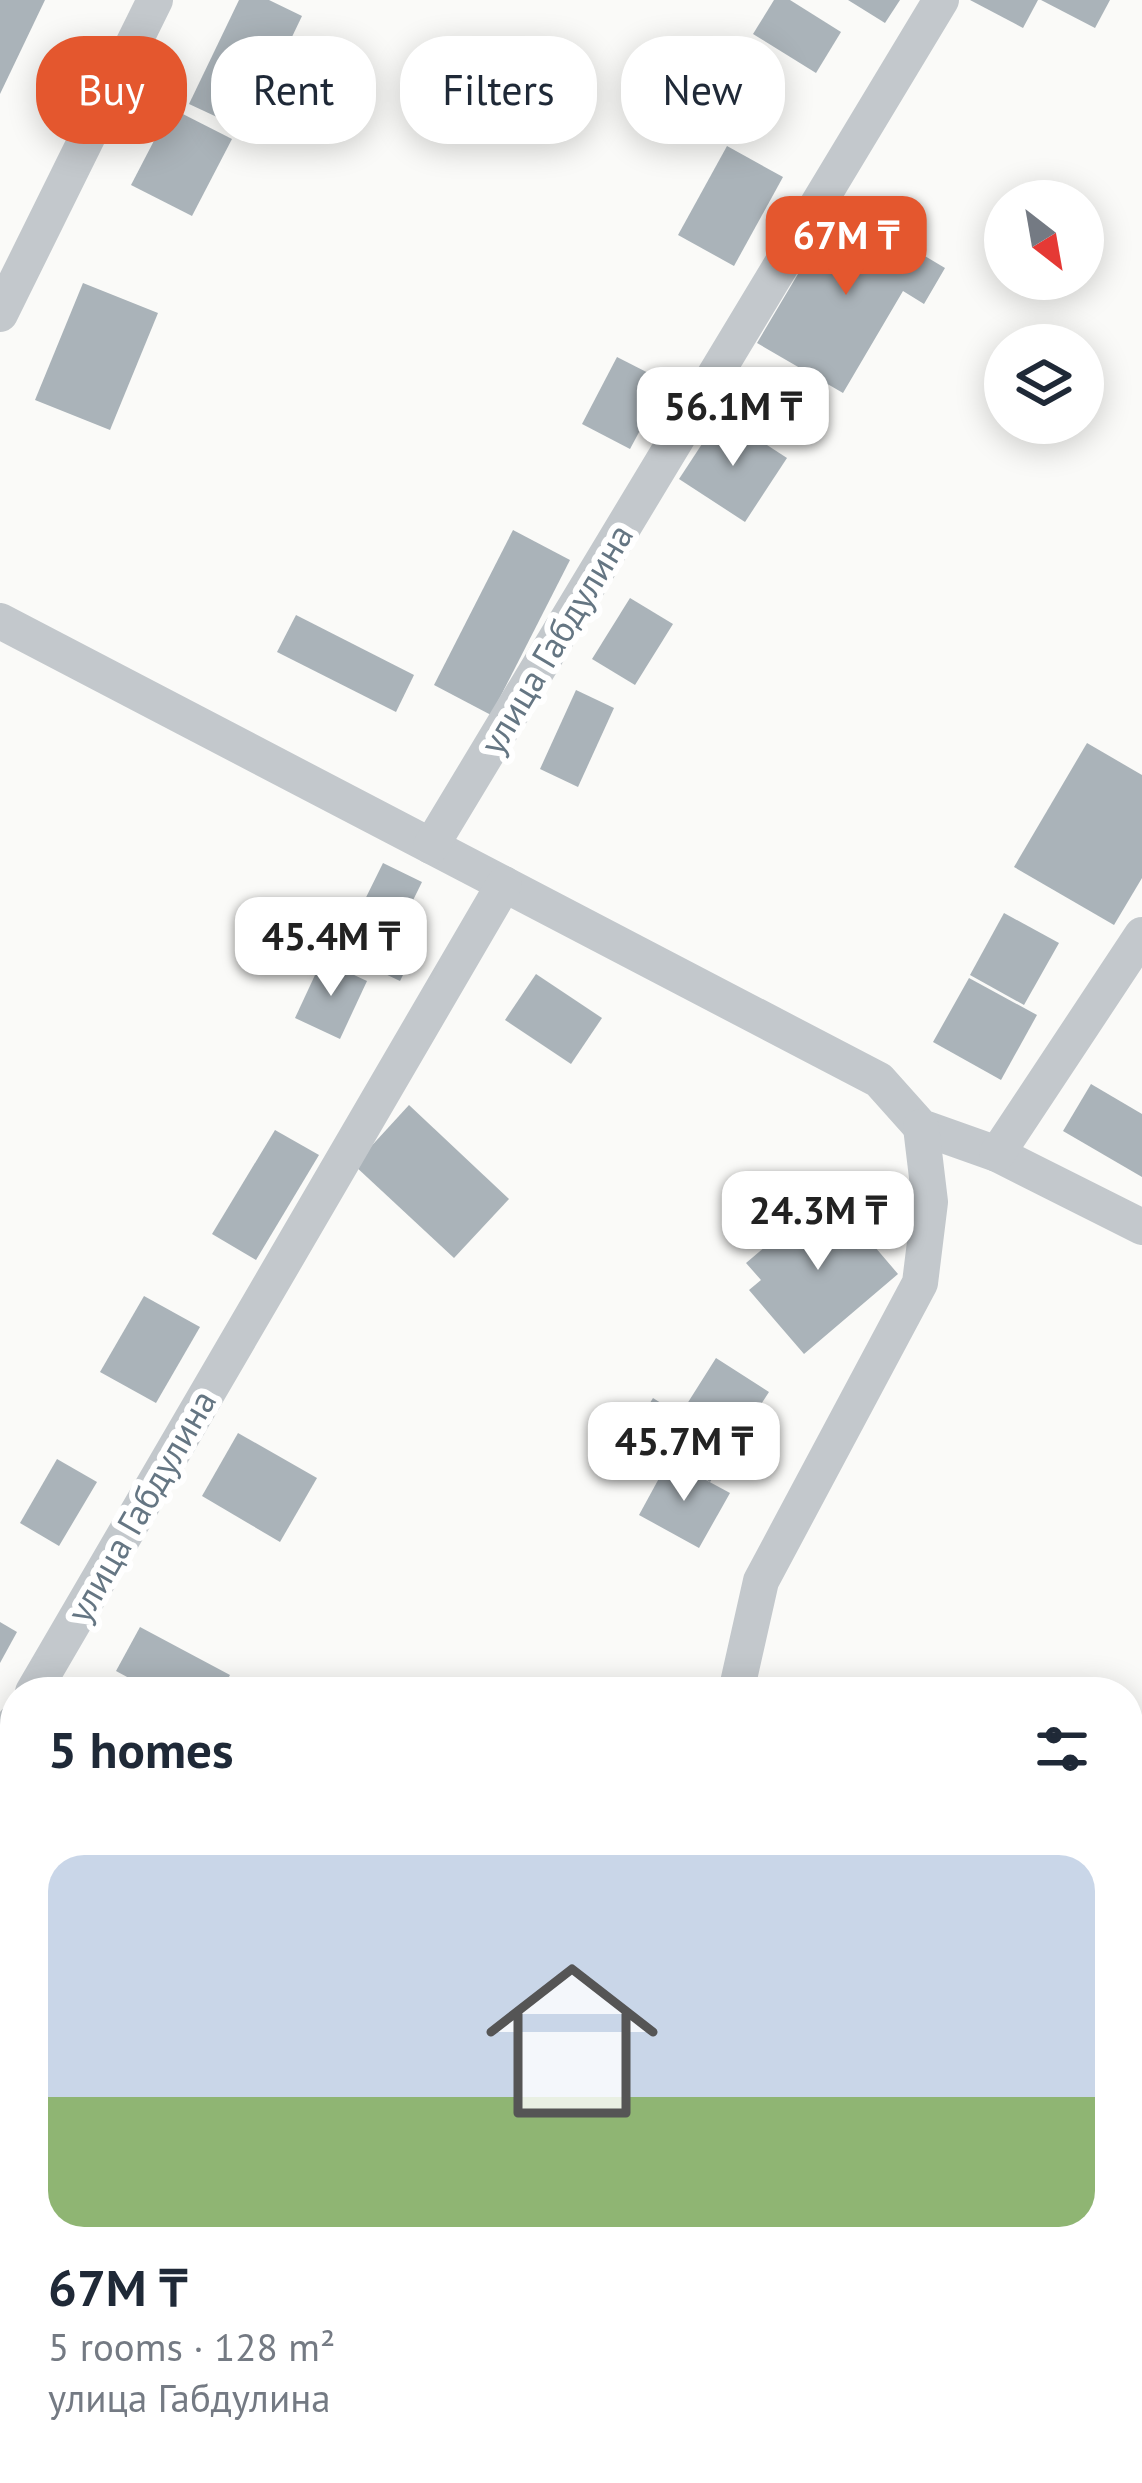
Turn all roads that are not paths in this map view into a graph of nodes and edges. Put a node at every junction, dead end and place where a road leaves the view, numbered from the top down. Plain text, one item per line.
1 (155, 0) edge
2 (941, 0) edge
3 (0, 314) edge
4 (0, 621) edge
5 (431, 846) junction
6 (504, 884) junction
7 (1142, 935) edge
8 (921, 1126) junction
9 (997, 1154) junction
10 (1142, 1227) edge
11 (41, 1677) edge
12 (739, 1677) edge

1 - 3 street
2 - 5 street, улица Габдулина
4 - 5 street
5 - 6 street
6 - 8 street
6 - 11 street, улица Габдулина
7 - 9 street
8 - 9 street
8 - 12 street
9 - 10 street

